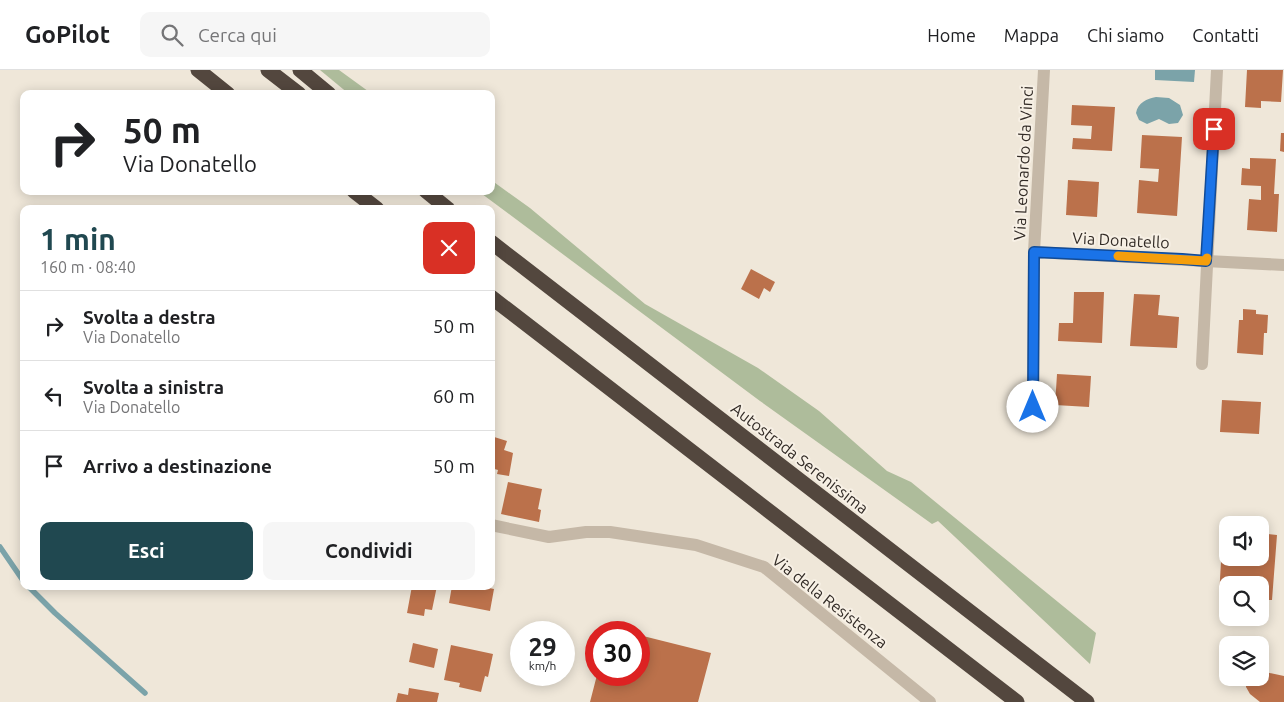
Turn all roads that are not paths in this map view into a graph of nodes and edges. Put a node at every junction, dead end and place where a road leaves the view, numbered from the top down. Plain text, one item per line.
1 (198, 70) edge
2 (268, 70) edge
3 (300, 70) edge
4 (1044, 70) edge
5 (1217, 70) edge
6 (223, 90) edge
7 (294, 90) edge
8 (325, 90) edge
9 (359, 195) edge
10 (431, 195) edge
11 (372, 205) edge
12 (443, 205) edge
13 (495, 245) edge
14 (1034, 252) junction
15 (1206, 261) junction
16 (1284, 265) edge
17 (495, 301) edge
18 (1202, 364) dead end
19 (1033, 407) dead end
20 (495, 526) edge
21 (930, 702) edge
22 (1016, 702) edge
23 (1087, 702) edge

1 - 6 highway
2 - 7 highway
3 - 8 highway
4 - 14 street, Via Leonardo da Vinci
5 - 15 street
9 - 11 highway
10 - 12 highway
13 - 23 highway, Autostrada Serenissima
14 - 15 street, Via Donatello
14 - 19 street, Via Leonardo da Vinci
15 - 16 street, Via Donatello
15 - 18 street
17 - 22 highway
20 - 21 street, Via della Resistenza

